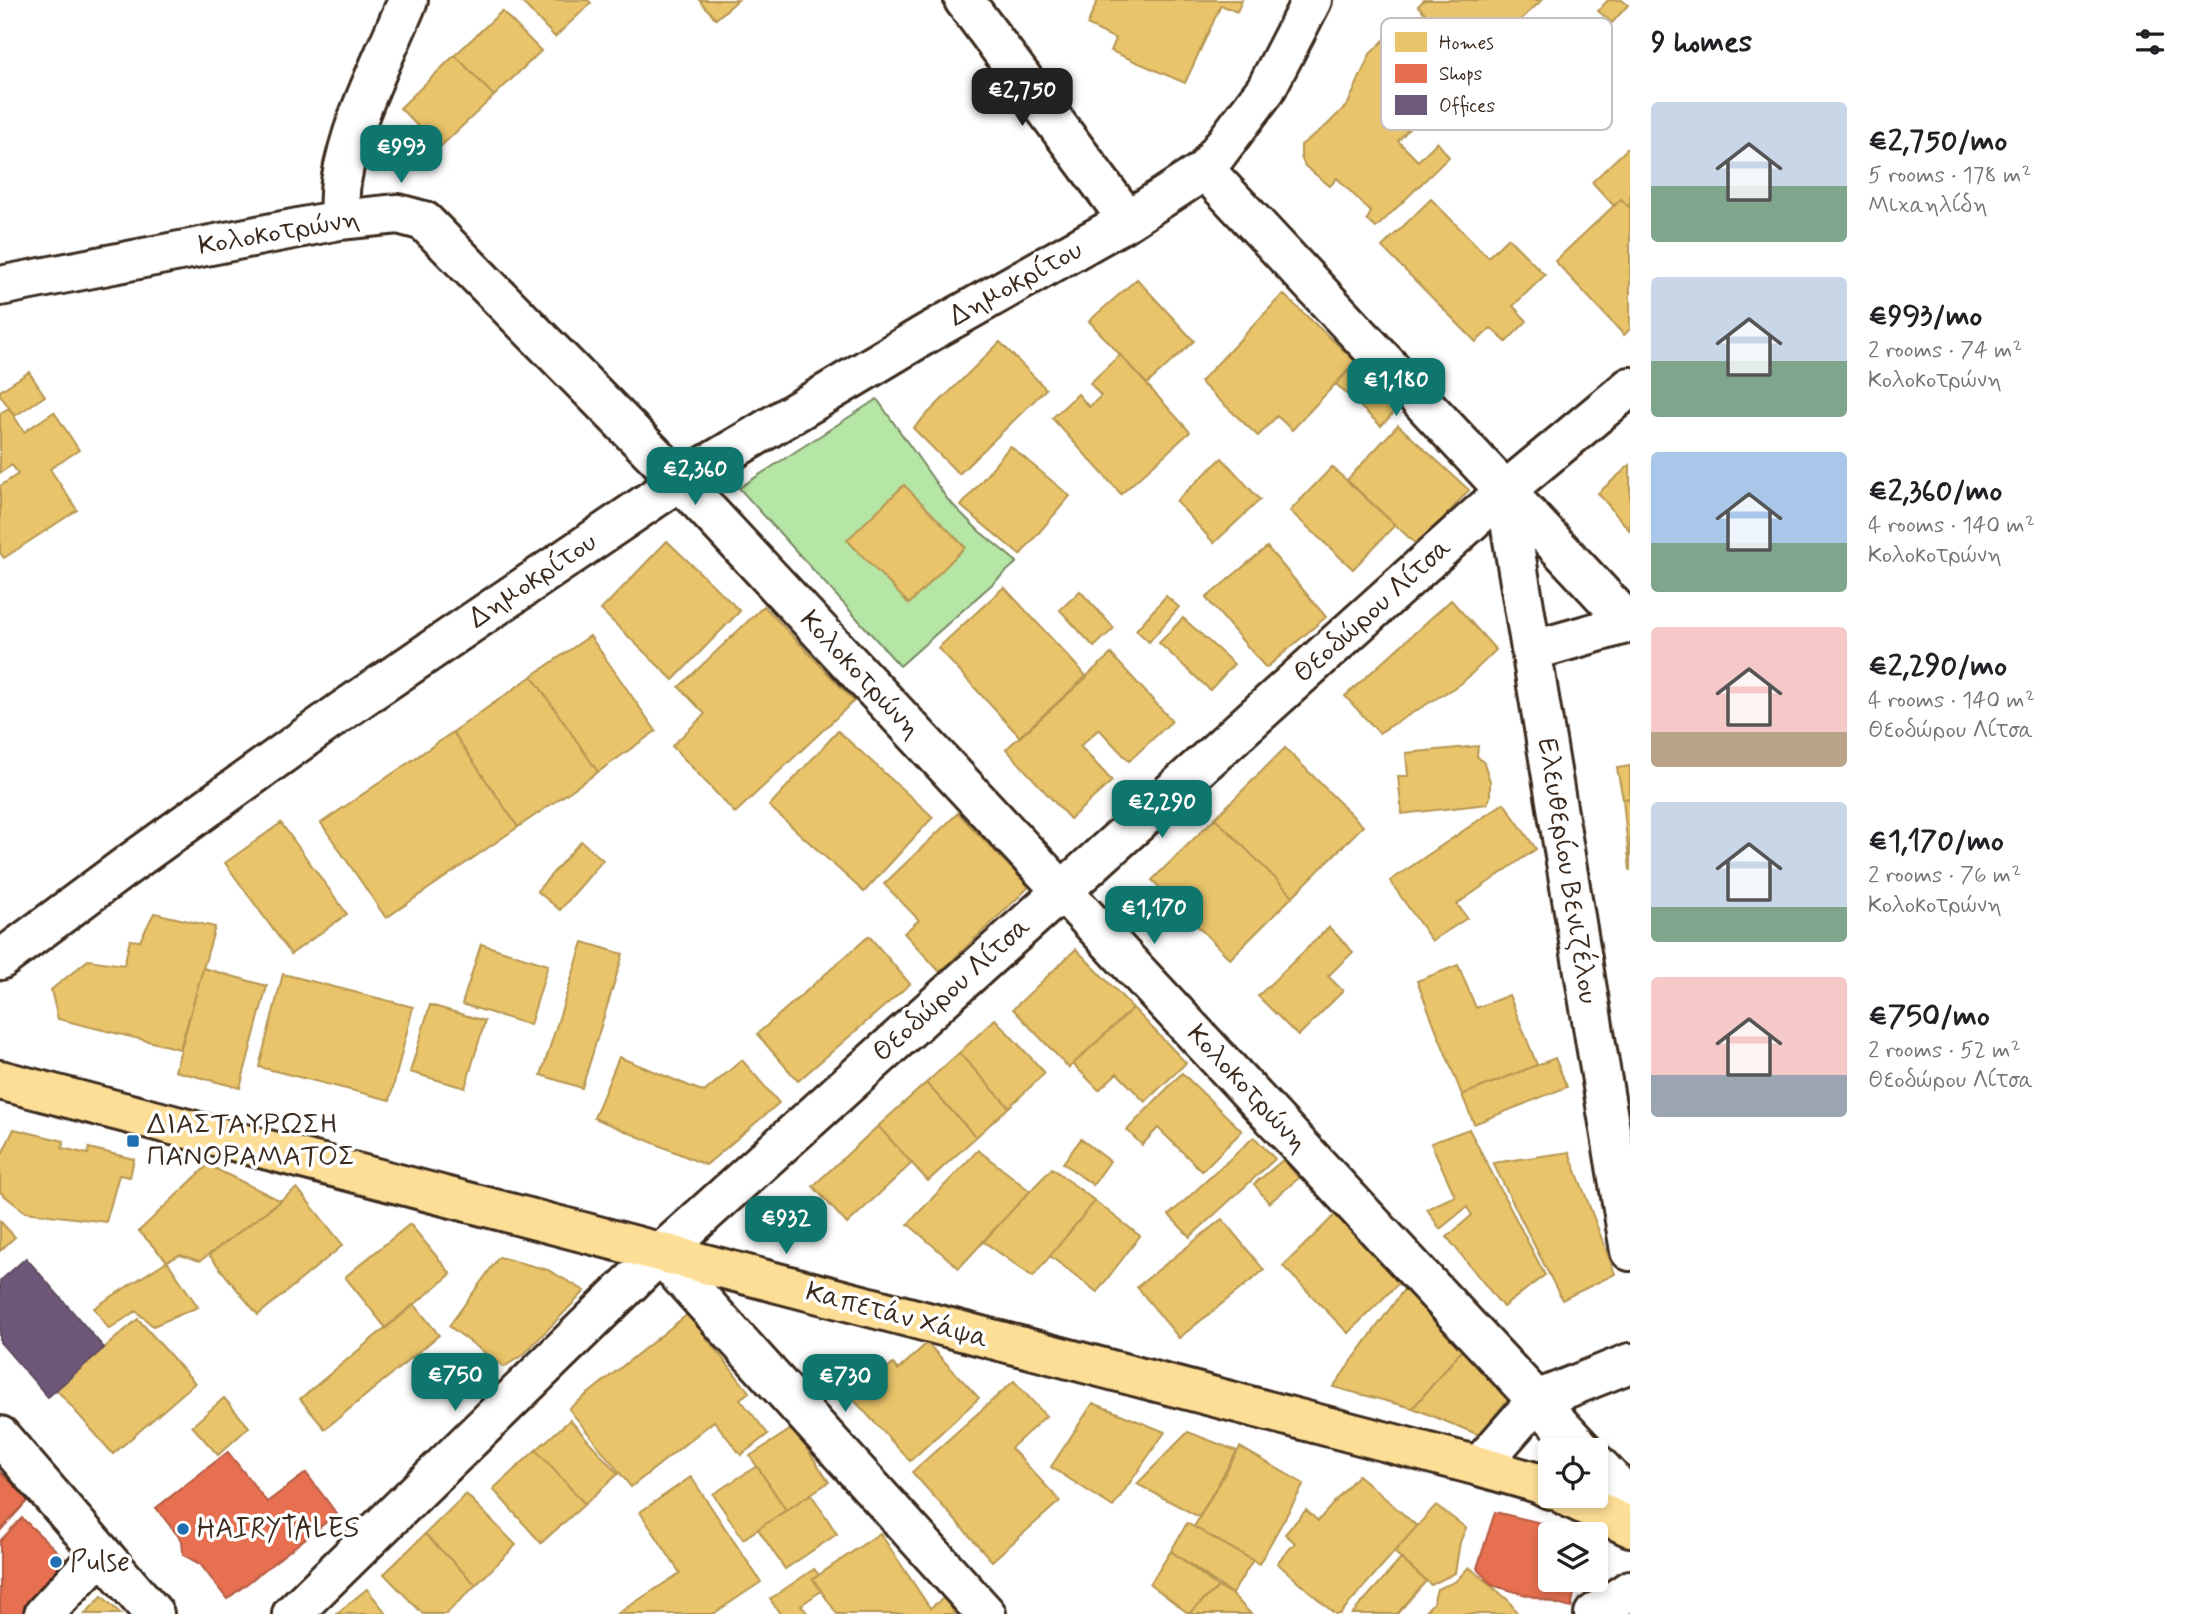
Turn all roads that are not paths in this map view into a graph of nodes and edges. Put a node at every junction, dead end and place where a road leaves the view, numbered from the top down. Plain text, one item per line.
1 (408, 0) edge
2 (964, 0) edge
3 (1312, 0) edge
4 (1205, 170) junction
5 (339, 220) junction
6 (1128, 220) junction
7 (0, 286) edge
8 (1630, 387) edge
9 (680, 481) junction
10 (1505, 491) junction
11 (1629, 624) edge
12 (1531, 651) junction
13 (1062, 891) junction
14 (0, 960) edge
15 (0, 1080) edge
16 (1630, 1251) edge
17 (660, 1254) junction
18 (1630, 1363) edge
19 (1537, 1400) junction
20 (0, 1436) edge
21 (1572, 1438) edge
22 (1479, 1466) junction
23 (1608, 1476) edge
24 (1538, 1483) edge
25 (1630, 1499) edge
26 (1591, 1508) edge
27 (1630, 1527) edge
28 (101, 1553) junction
29 (1630, 1590) edge
30 (44, 1614) edge
31 (154, 1614) edge
32 (292, 1614) edge
33 (986, 1614) edge
34 (1594, 1614) edge

1 - 5 street
2 - 6 street
3 - 4 street, Δημοκρίτου
4 - 6 street, Δημοκρίτου
4 - 10 street
5 - 7 street, Κολοκοτρώνη
5 - 9 street, Κολοκοτρώνη
6 - 9 street, Δημοκρίτου
8 - 10 street, Θεοδώρου Λίτσα
9 - 13 street, Κολοκοτρώνη
9 - 14 street, Δημοκρίτου
10 - 11 street
10 - 12 street, Ελευθερίου Βενιζέλου
10 - 13 street, Θεοδώρου Λίτσα
11 - 12 street
12 - 16 street, Ελευθερίου Βενιζέλου
13 - 17 street, Θεοδώρου Λίτσα
13 - 19 street, Κολοκοτρώνη
15 - 17 main road, Καπετάν Χάψα
17 - 22 main road, Καπετάν Χάψα
17 - 32 street, Θεοδώρου Λίτσα
17 - 33 street
18 - 19 street
19 - 21 street, Κολοκοτρώνη
19 - 22 street
20 - 28 street
22 - 24 main road, Καπετάν Χάψα
23 - 25 street
26 - 27 main road
28 - 30 street
28 - 31 street
29 - 34 street

